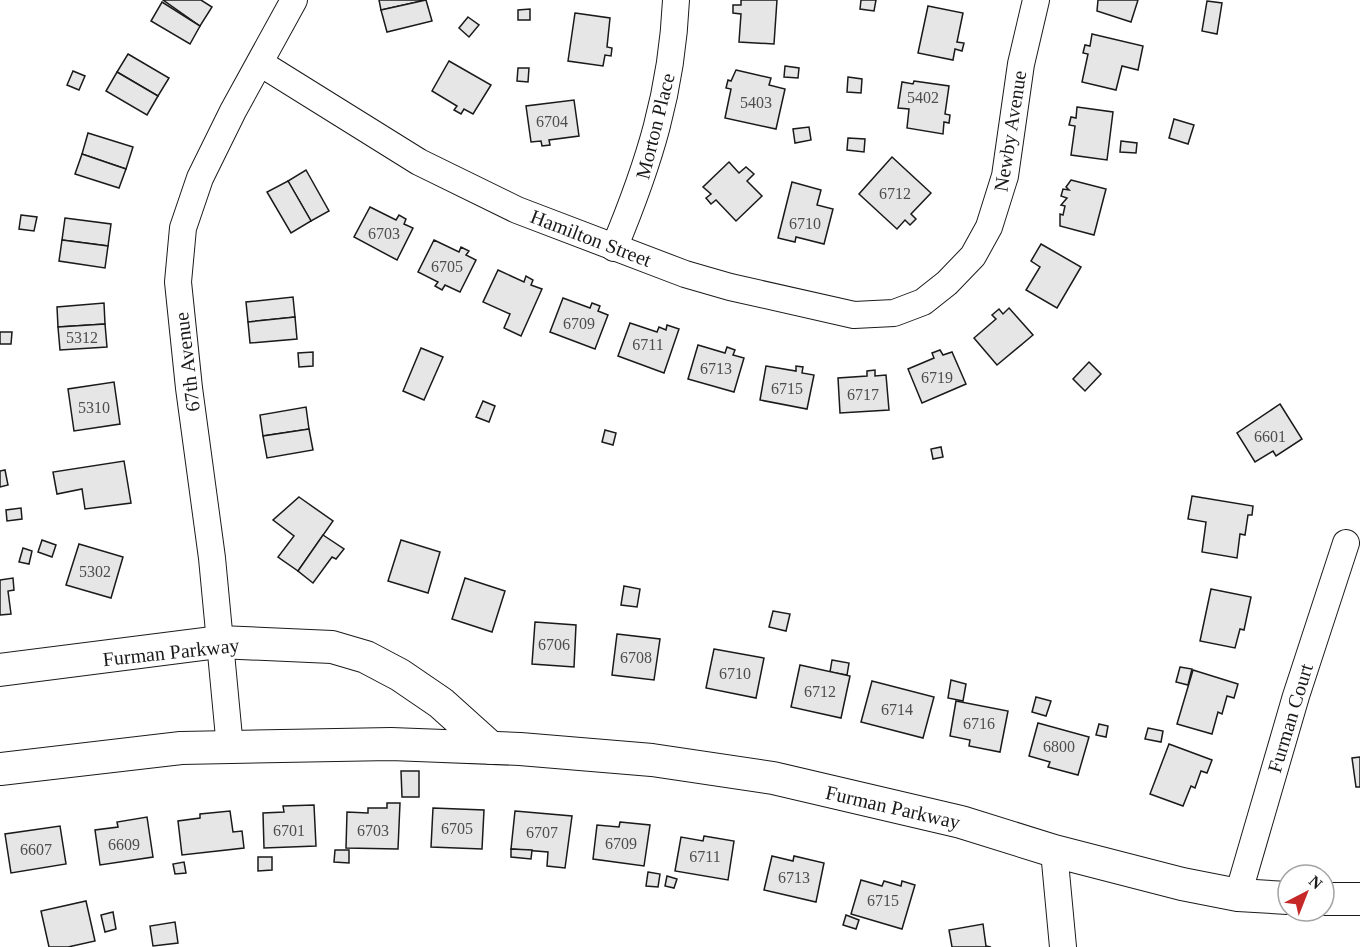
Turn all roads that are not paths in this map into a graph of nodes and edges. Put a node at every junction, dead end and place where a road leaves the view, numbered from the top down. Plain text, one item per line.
1 (294, 0) edge
2 (676, 0) edge
3 (1036, 0) edge
4 (260, 63) junction
5 (614, 248) junction
6 (947, 283) joint
7 (1346, 543) dead end
8 (219, 642) junction
9 (0, 670) edge
10 (230, 748) junction
11 (491, 748) junction
12 (0, 769) edge
13 (1054, 851) junction
14 (1238, 895) junction
15 (1276, 897) edge
16 (1336, 899) edge
17 (1360, 899) edge
18 (1063, 947) edge

1 - 4 street, 67th Avenue
2 - 5 street, Morton Place
3 - 6 street, Newby Avenue
4 - 5 street, Hamilton Street
4 - 8 street, 67th Avenue
5 - 6 street, Hamilton Street
7 - 14 street, Furman Court
8 - 9 street, Furman Parkway
8 - 10 street, 67th Avenue
8 - 11 street, Furman Parkway
10 - 11 street, Furman Parkway
10 - 12 street, Furman Parkway
11 - 13 street, Furman Parkway
13 - 14 street, Furman Parkway
13 - 18 street
14 - 15 street, Furman Parkway
16 - 17 street

